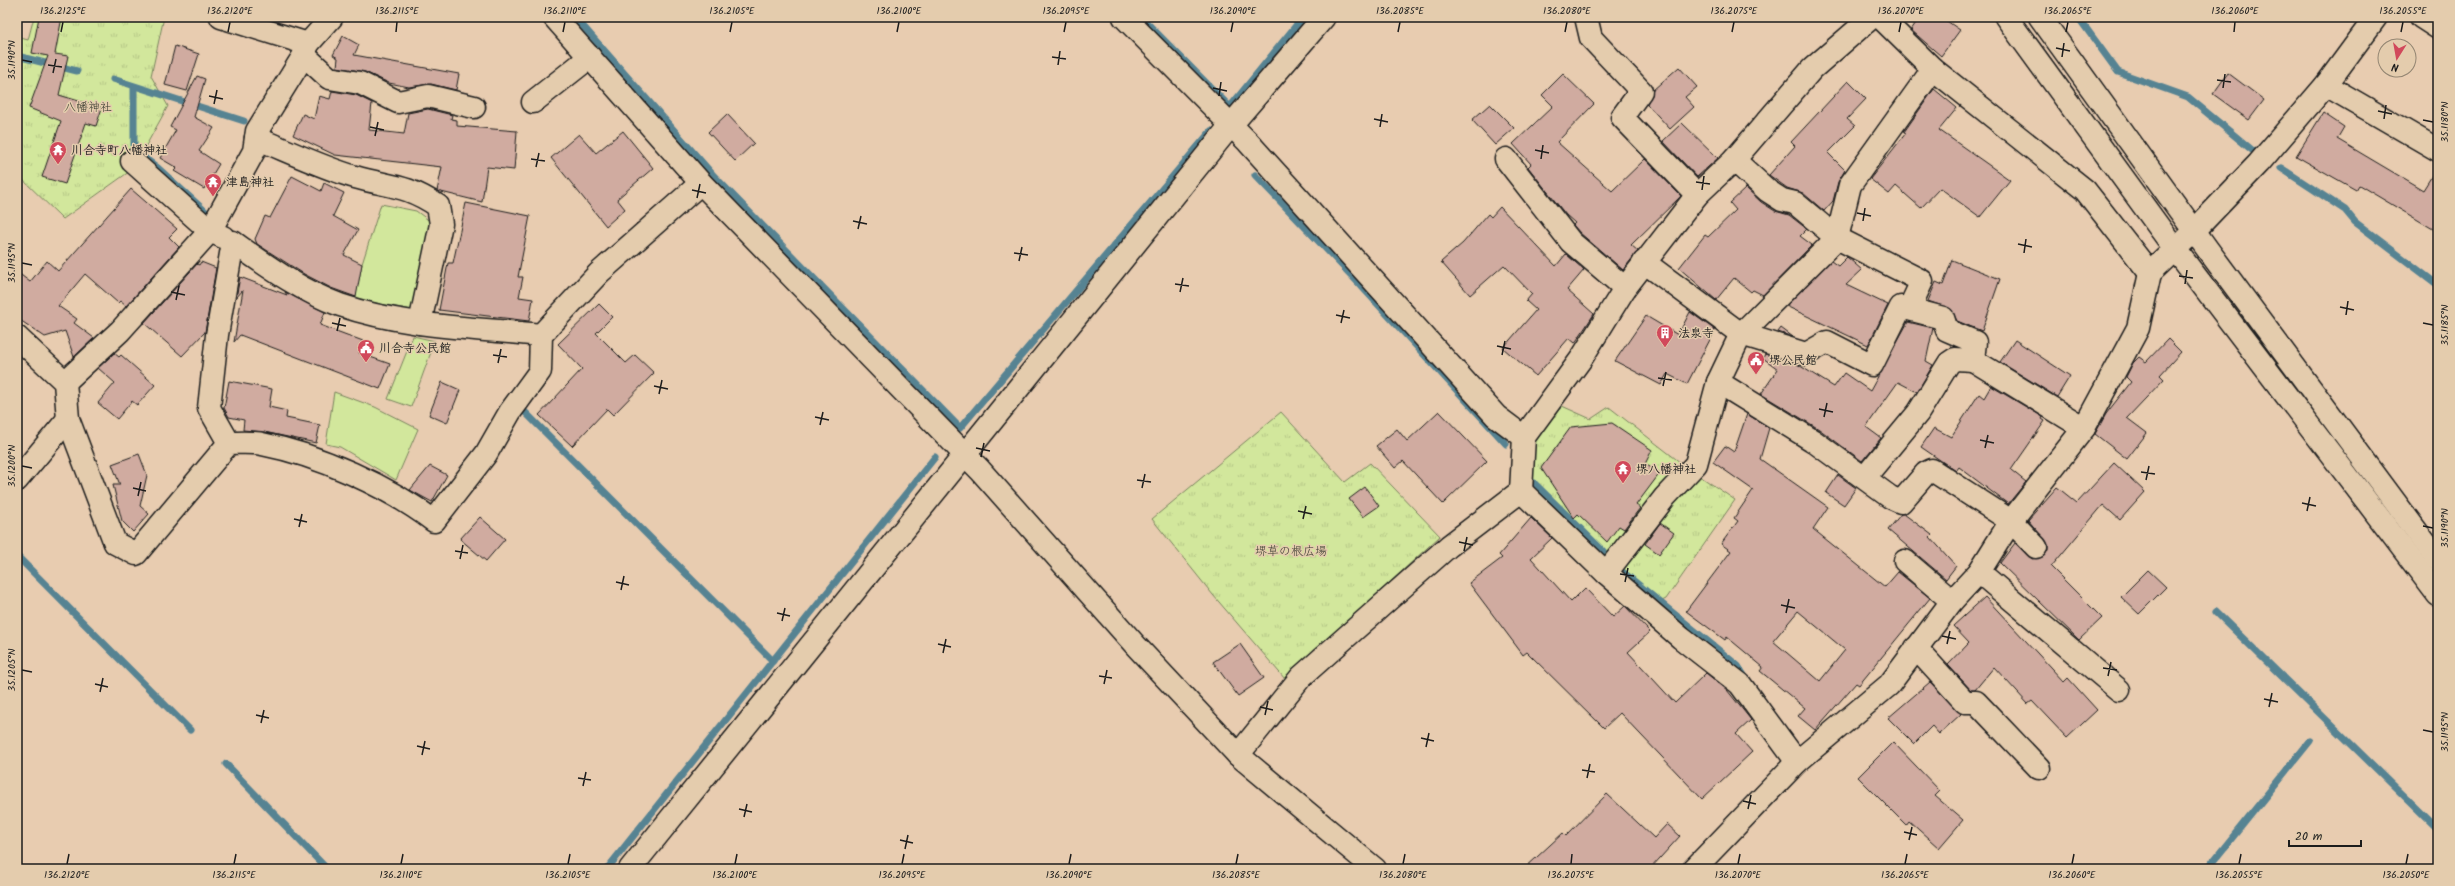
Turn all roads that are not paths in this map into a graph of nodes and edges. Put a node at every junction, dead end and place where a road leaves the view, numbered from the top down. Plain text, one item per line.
1 (221, 17) edge
2 (332, 17) edge
3 (554, 17) edge
4 (1124, 17) edge
5 (1324, 17) edge
6 (1586, 17) edge
7 (1880, 17) edge
8 (2006, 17) edge
9 (2040, 17) edge
10 (2376, 17) edge
11 (2421, 17) edge
12 (1861, 21) edge
13 (2438, 28) edge
14 (306, 49) junction
15 (590, 57) junction
16 (1933, 69) junction
17 (2326, 85) junction
18 (533, 102) dead end
19 (474, 107) dead end
20 (1231, 125) junction
21 (256, 138) junction
22 (2438, 150) edge
23 (1506, 159) dead end
24 (1734, 160) junction
25 (132, 161) dead end
26 (701, 183) junction
27 (1697, 195) junction
28 (210, 231) junction
29 (2194, 231) junction
30 (1837, 238) junction
31 (233, 242) junction
32 (2175, 249) junction
33 (1644, 262) junction
34 (2150, 273) junction
35 (1625, 288) junction
36 (1909, 309) junction
37 (420, 322) junction
38 (1741, 334) junction
39 (542, 335) junction
40 (17, 337) edge
41 (1973, 360) junction
42 (66, 382) junction
43 (1718, 382) junction
44 (68, 419) junction
45 (2084, 428) junction
46 (1524, 437) junction
47 (229, 443) junction
48 (966, 456) junction
49 (1865, 477) junction
50 (17, 480) edge
51 (1521, 490) junction
52 (2010, 521) junction
53 (2036, 547) dead end
54 (2438, 560) edge
55 (1905, 561) dead end
56 (1978, 572) junction
57 (1606, 574) junction
58 (2438, 595) edge
59 (1952, 601) junction
60 (1916, 648) junction
61 (2119, 690) dead end
62 (1238, 755) junction
63 (1797, 762) junction
64 (2039, 768) dead end
65 (630, 869) edge
66 (1375, 869) edge
67 (1694, 869) edge

1 - 14 street
2 - 14 street
3 - 15 street
4 - 20 street
5 - 20 street
6 - 27 street
7 - 16 street
8 - 32 street
9 - 29 street
10 - 17 street
11 - 13 street
12 - 24 street
14 - 19 street
14 - 21 street
15 - 18 street
15 - 26 street
16 - 30 street
16 - 34 street
17 - 22 street
17 - 29 street
20 - 46 street
20 - 48 street
21 - 28 street
21 - 37 street
23 - 35 street
24 - 27 street
24 - 30 street
25 - 28 street
26 - 39 street
26 - 48 street
27 - 33 street
28 - 31 street
28 - 42 street
29 - 32 street
29 - 54 street
30 - 36 street
30 - 38 street
31 - 37 street
31 - 47 street
32 - 34 street
32 - 58 street
33 - 35 street
33 - 38 street
34 - 45 street
35 - 46 street
36 - 38 street
36 - 41 street
37 - 39 street
38 - 43 street
39 - 47 street
40 - 42 street
41 - 45 street
41 - 49 street
42 - 44 street
43 - 49 street
43 - 57 street
44 - 47 street
44 - 50 street
45 - 52 street
46 - 51 street
48 - 62 street
48 - 65 street
49 - 52 street
51 - 57 street
51 - 62 street
52 - 53 street
52 - 56 street
55 - 59 street
56 - 59 street
56 - 61 street
57 - 63 street
59 - 60 street
60 - 63 street
60 - 64 street
62 - 66 street
63 - 67 street

